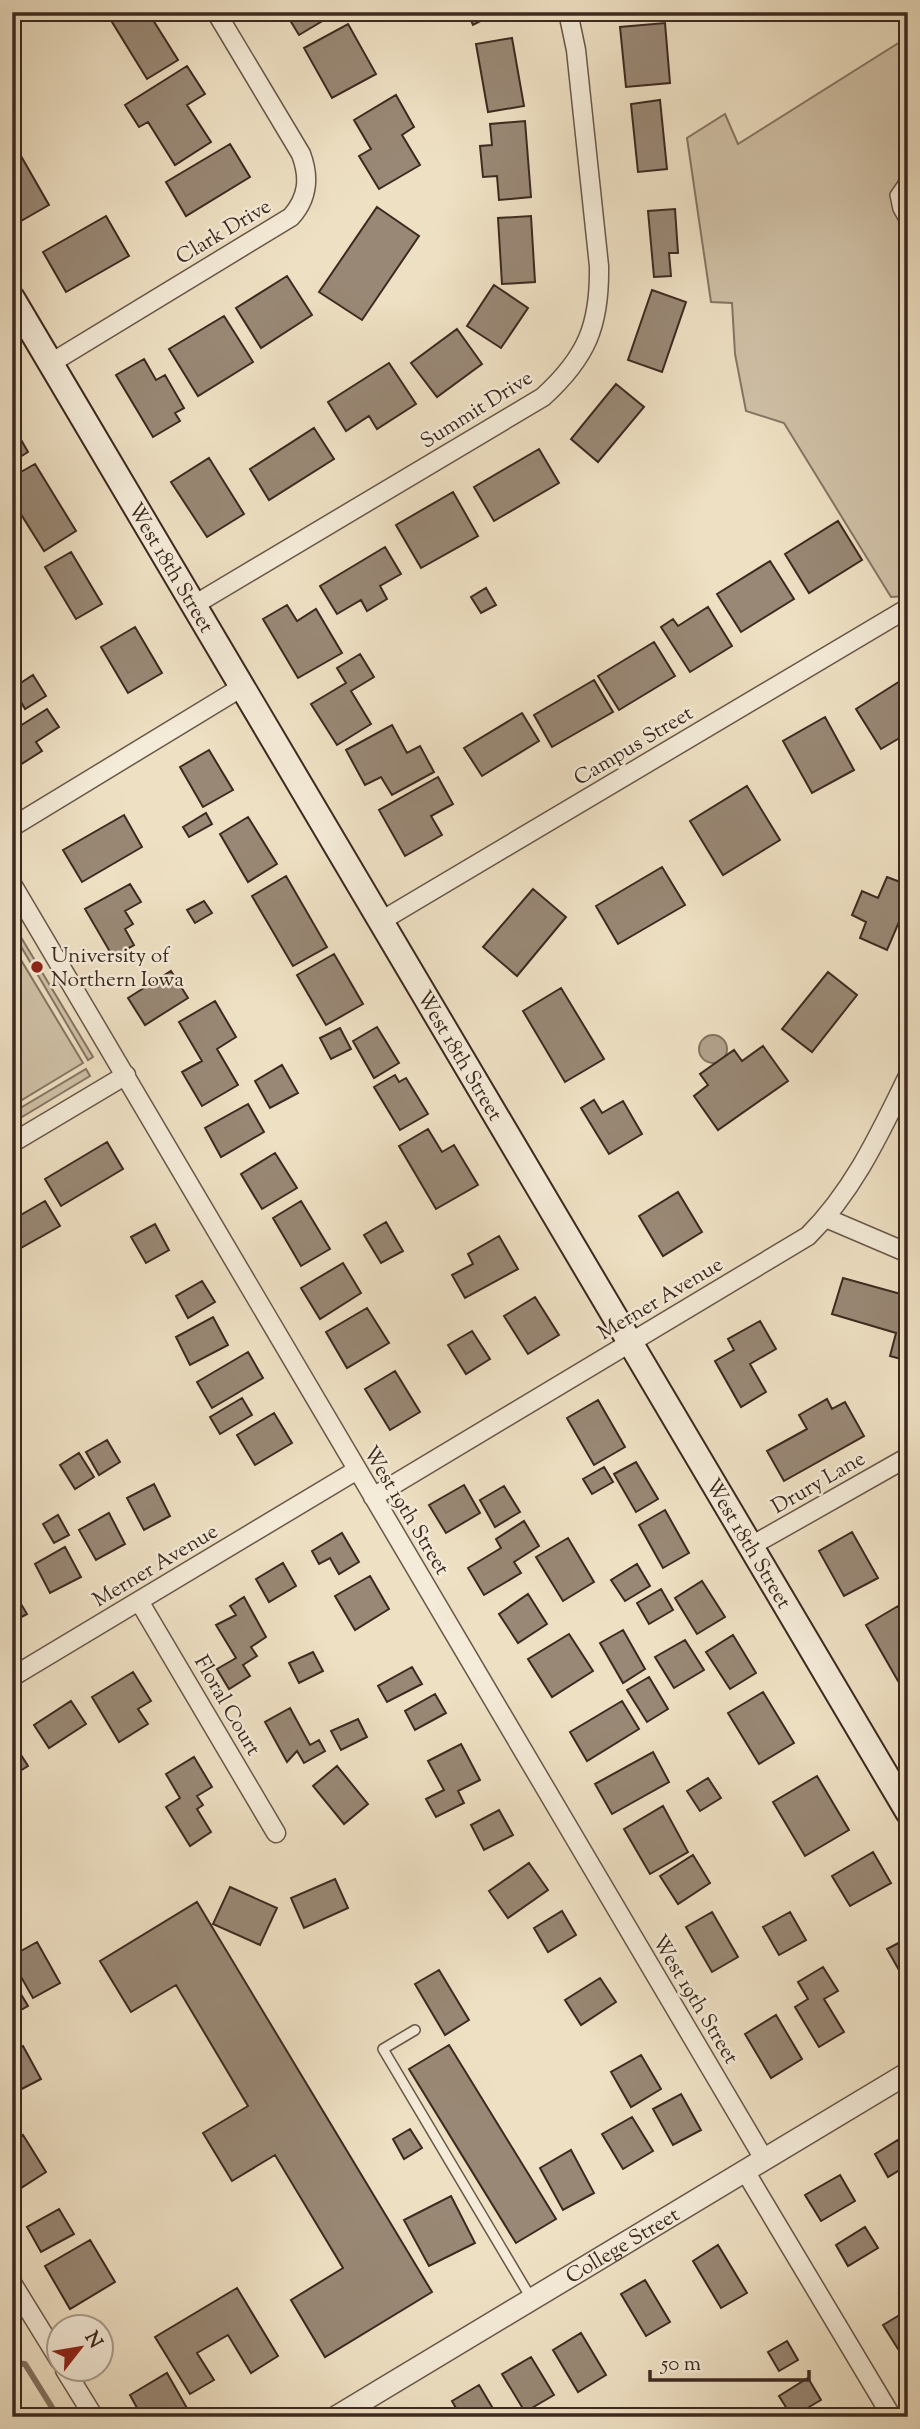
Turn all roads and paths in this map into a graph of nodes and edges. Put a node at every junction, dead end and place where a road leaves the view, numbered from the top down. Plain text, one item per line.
1 (216, 12) edge
2 (568, 12) edge
3 (908, 176) edge
4 (908, 228) edge
5 (12, 298) edge
6 (51, 363) junction
7 (194, 605) junction
8 (908, 608) edge
9 (242, 687) junction
10 (12, 827) edge
11 (12, 884) edge
12 (381, 921) junction
13 (125, 1075) junction
14 (908, 1076) edge
15 (12, 1143) edge
16 (826, 1218) junction
17 (908, 1253) edge
18 (630, 1342) junction
19 (908, 1457) edge
20 (357, 1470) junction
21 (373, 1497) junction
22 (751, 1546) junction
23 (139, 1601) junction
24 (12, 1677) edge
25 (907, 1807) edge
26 (276, 1833) dead end
27 (415, 2030) dead end
28 (908, 2073) edge
29 (764, 2159) junction
30 (745, 2171) junction
31 (12, 2283) edge
32 (531, 2299) junction
33 (46, 2338) edge
34 (74, 2384) edge
35 (94, 2417) edge
36 (336, 2417) edge
37 (892, 2417) edge

1 - 6 street, Clark Drive
2 - 7 street, Summit Drive
3 - 4 lane
5 - 6 main road, West 18th Street
6 - 7 main road, West 18th Street
7 - 9 main road, West 18th Street
8 - 12 street, Campus Street
9 - 10 street
9 - 12 main road, West 18th Street
11 - 13 street, West 19th Street
12 - 18 main road, West 18th Street
13 - 15 street
13 - 20 street, West 19th Street
14 - 16 street, Merner Avenue
16 - 17 street
16 - 18 street, Merner Avenue
18 - 21 street, Merner Avenue
18 - 22 main road, West 18th Street
19 - 22 street, Drury Lane
20 - 21 street, West 19th Street
20 - 23 street, Merner Avenue
21 - 29 street, West 19th Street
22 - 25 main road, West 18th Street
23 - 24 street, Merner Avenue
23 - 26 street, Floral Court
27 - 32 lane
28 - 29 street, College Street
29 - 30 street, College Street
30 - 32 street, College Street
30 - 37 street
31 - 33 street
32 - 36 street, College Street
34 - 35 street

